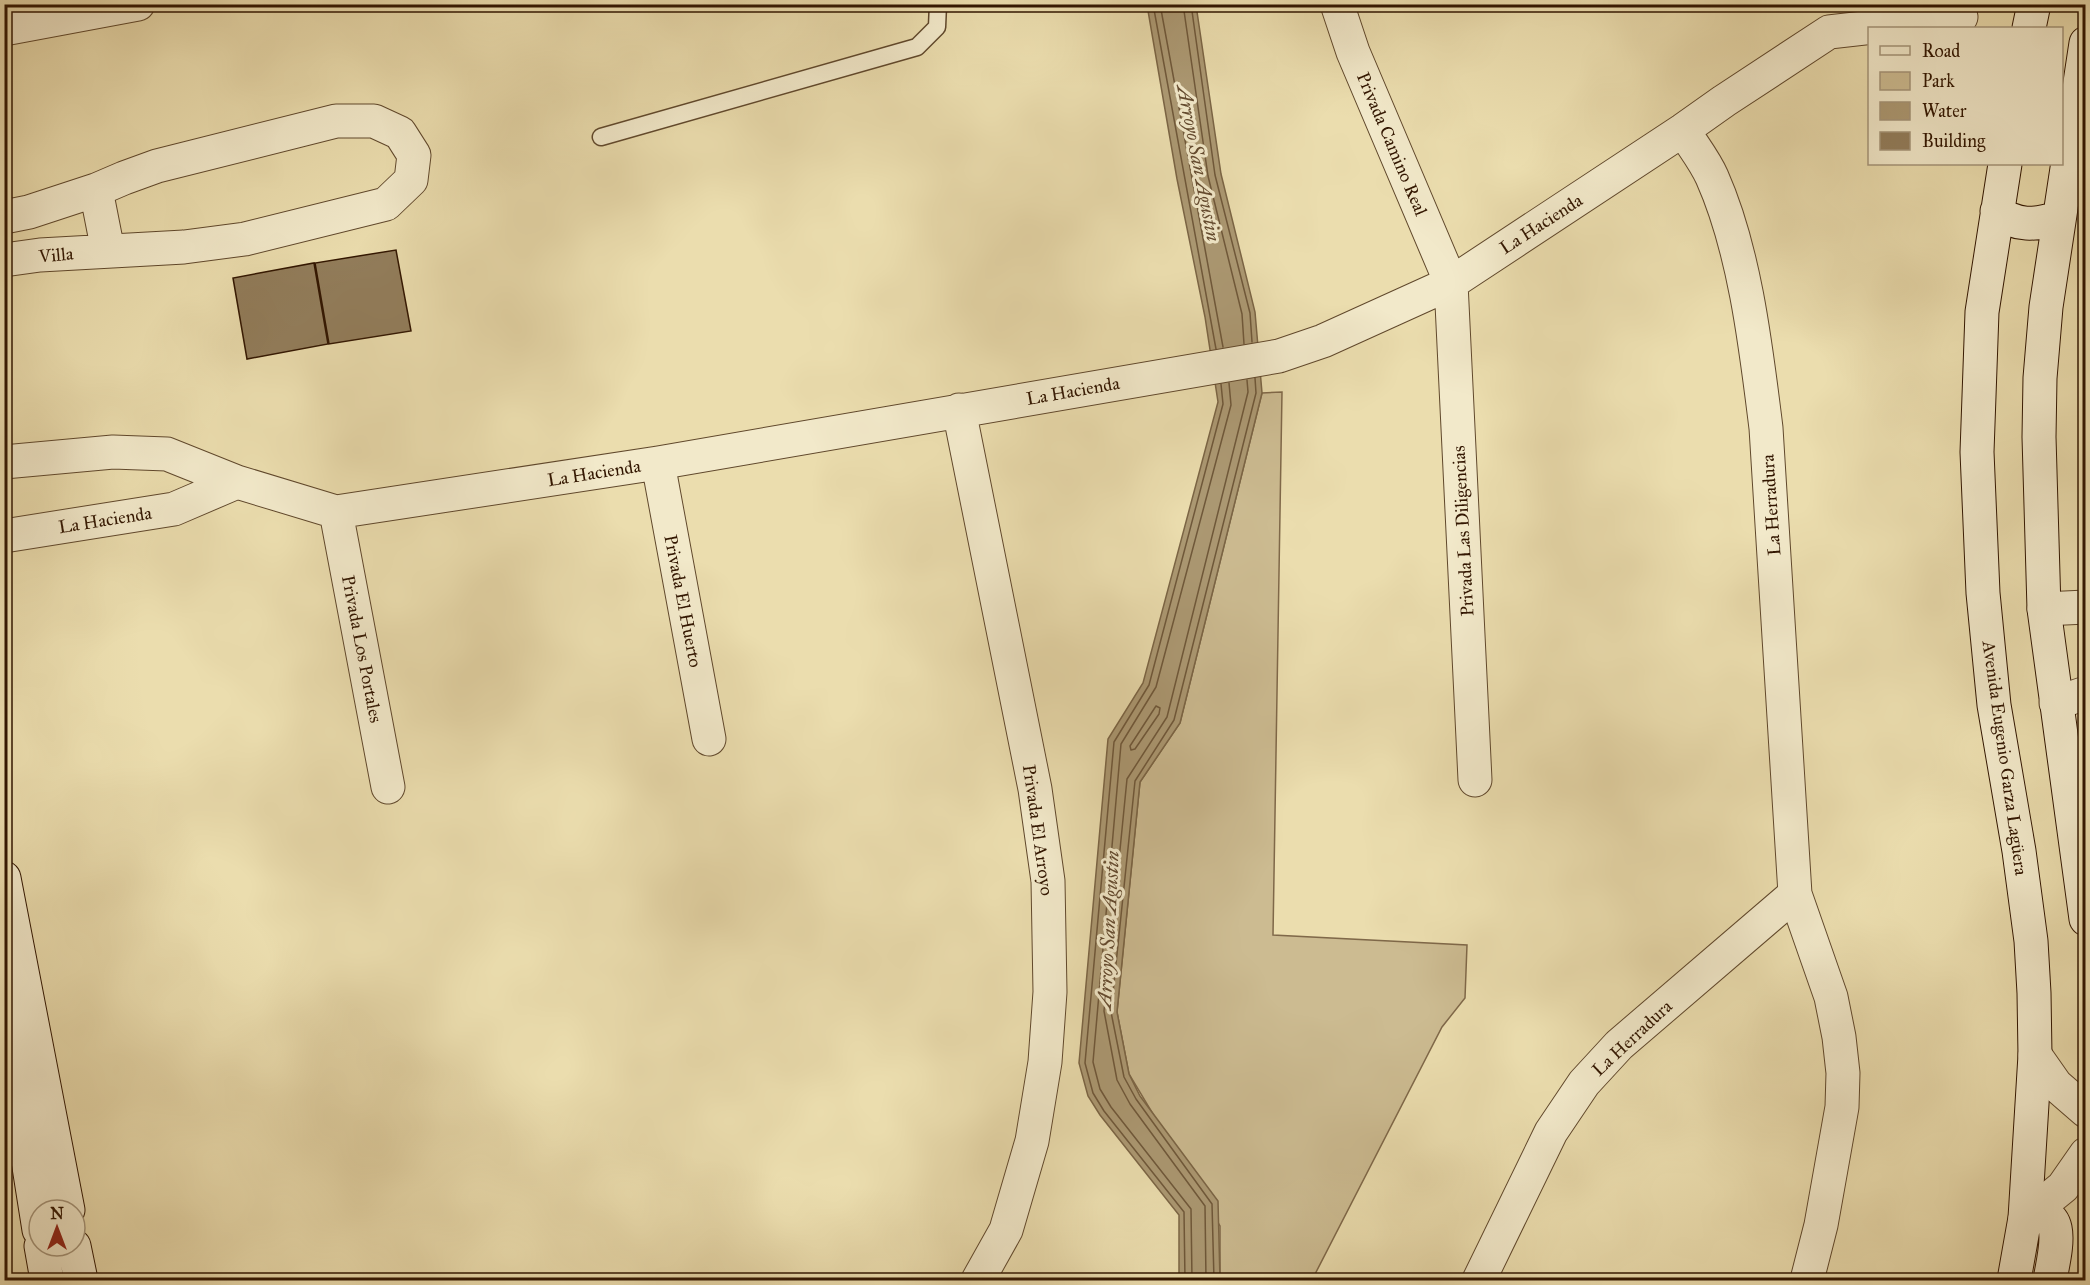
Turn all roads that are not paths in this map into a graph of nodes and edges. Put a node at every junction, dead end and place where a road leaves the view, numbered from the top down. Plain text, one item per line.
1 (138, 4) edge
2 (938, 4) edge
3 (1337, 4) edge
4 (2034, 4) edge
5 (1961, 17) dead end
6 (1831, 18) edge
7 (2029, 27) edge
8 (4, 29) edge
9 (2085, 43) edge
10 (1683, 130) junction
11 (601, 137) dead end
12 (2005, 165) edge
13 (96, 190) junction
14 (1997, 211) junction
15 (4, 218) edge
16 (2058, 218) junction
17 (108, 251) junction
18 (4, 260) edge
19 (1451, 283) junction
20 (959, 410) junction
21 (4, 462) edge
22 (658, 463) junction
23 (237, 482) junction
24 (336, 512) junction
25 (4, 536) edge
26 (2085, 607) edge
27 (2044, 609) junction
28 (2071, 698) edge
29 (709, 739) dead end
30 (1475, 780) dead end
31 (388, 787) dead end
32 (4, 878) edge
33 (1795, 894) junction
34 (2085, 919) edge
35 (4, 1009) edge
36 (2035, 1055) junction
37 (2085, 1110) edge
38 (2085, 1154) edge
39 (34, 1198) edge
40 (66, 1198) edge
41 (2025, 1218) junction
42 (44, 1258) edge
43 (76, 1258) edge
44 (47, 1281) edge
45 (81, 1281) edge
46 (978, 1281) edge
47 (1479, 1281) edge
48 (1807, 1281) edge
49 (2014, 1281) edge
50 (2050, 1281) edge

1 - 8 street
2 - 11 lane
3 - 19 street, Privada Camino Real
4 - 7 street
5 - 6 street
6 - 10 street, La Hacienda
9 - 16 street
10 - 19 street, La Hacienda
10 - 33 street, La Herradura
12 - 14 street, Avenida Eugenio Garza Lagüera
13 - 15 street
13 - 17 street
13 - 17 street, Villa
14 - 16 street
14 - 36 street, Avenida Eugenio Garza Lagüera
16 - 27 street
17 - 18 street, Villa
19 - 20 street, La Hacienda
19 - 30 street, Privada Las Diligencias
20 - 22 street, La Hacienda
20 - 46 street, Privada El Arroyo
21 - 23 street, La Hacienda
22 - 24 street, La Hacienda
22 - 29 street, Privada El Huerto
23 - 24 street, La Hacienda
23 - 25 street, La Hacienda
24 - 31 street, Privada Los Portales
26 - 27 street
27 - 28 street
28 - 34 street
32 - 40 street
33 - 47 street, La Herradura
33 - 48 street, La Herradura
35 - 39 street
36 - 37 street
36 - 41 street, Avenida Eugenio Garza Lagüera
38 - 41 street
41 - 49 street, Avenida Eugenio Garza Lagüera
41 - 50 street
42 - 44 street
43 - 45 street

